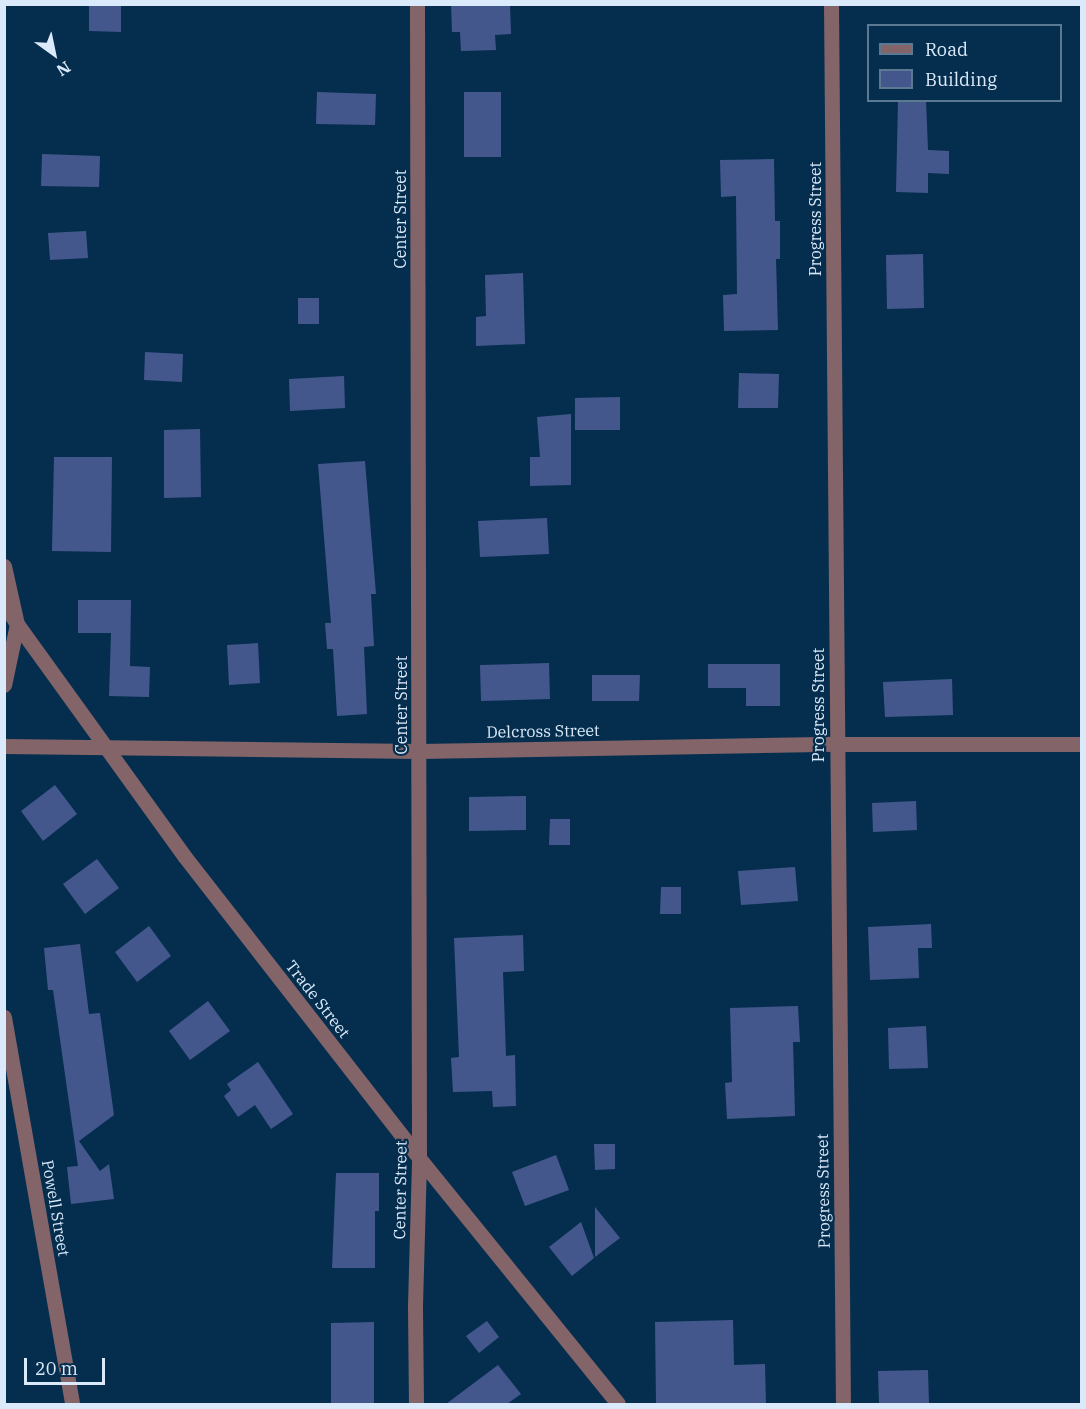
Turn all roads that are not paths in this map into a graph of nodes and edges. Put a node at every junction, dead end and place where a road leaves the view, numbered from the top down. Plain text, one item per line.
1 (417, 4) edge
2 (831, 4) edge
3 (4, 566) edge
4 (4, 604) edge
5 (16, 624) junction
6 (4, 685) edge
7 (836, 744) junction
8 (1082, 744) edge
9 (4, 746) edge
10 (105, 747) junction
11 (419, 751) junction
12 (4, 1017) edge
13 (7, 1042) edge
14 (419, 1158) junction
15 (72, 1404) edge
16 (416, 1404) edge
17 (618, 1404) edge
18 (843, 1404) edge

1 - 11 street, Center Street
2 - 7 street, Progress Street
3 - 5 street
4 - 5 street, Trade Street
5 - 6 street
5 - 10 street, Trade Street
7 - 8 street, Delcross Street
7 - 11 street, Delcross Street
7 - 18 street, Progress Street
9 - 10 street, Delcross Street
10 - 11 street, Delcross Street
10 - 14 street, Trade Street
11 - 14 street, Center Street
12 - 13 street, Powell Street
13 - 15 street, Powell Street
14 - 16 street, Center Street
14 - 17 street, Trade Street

